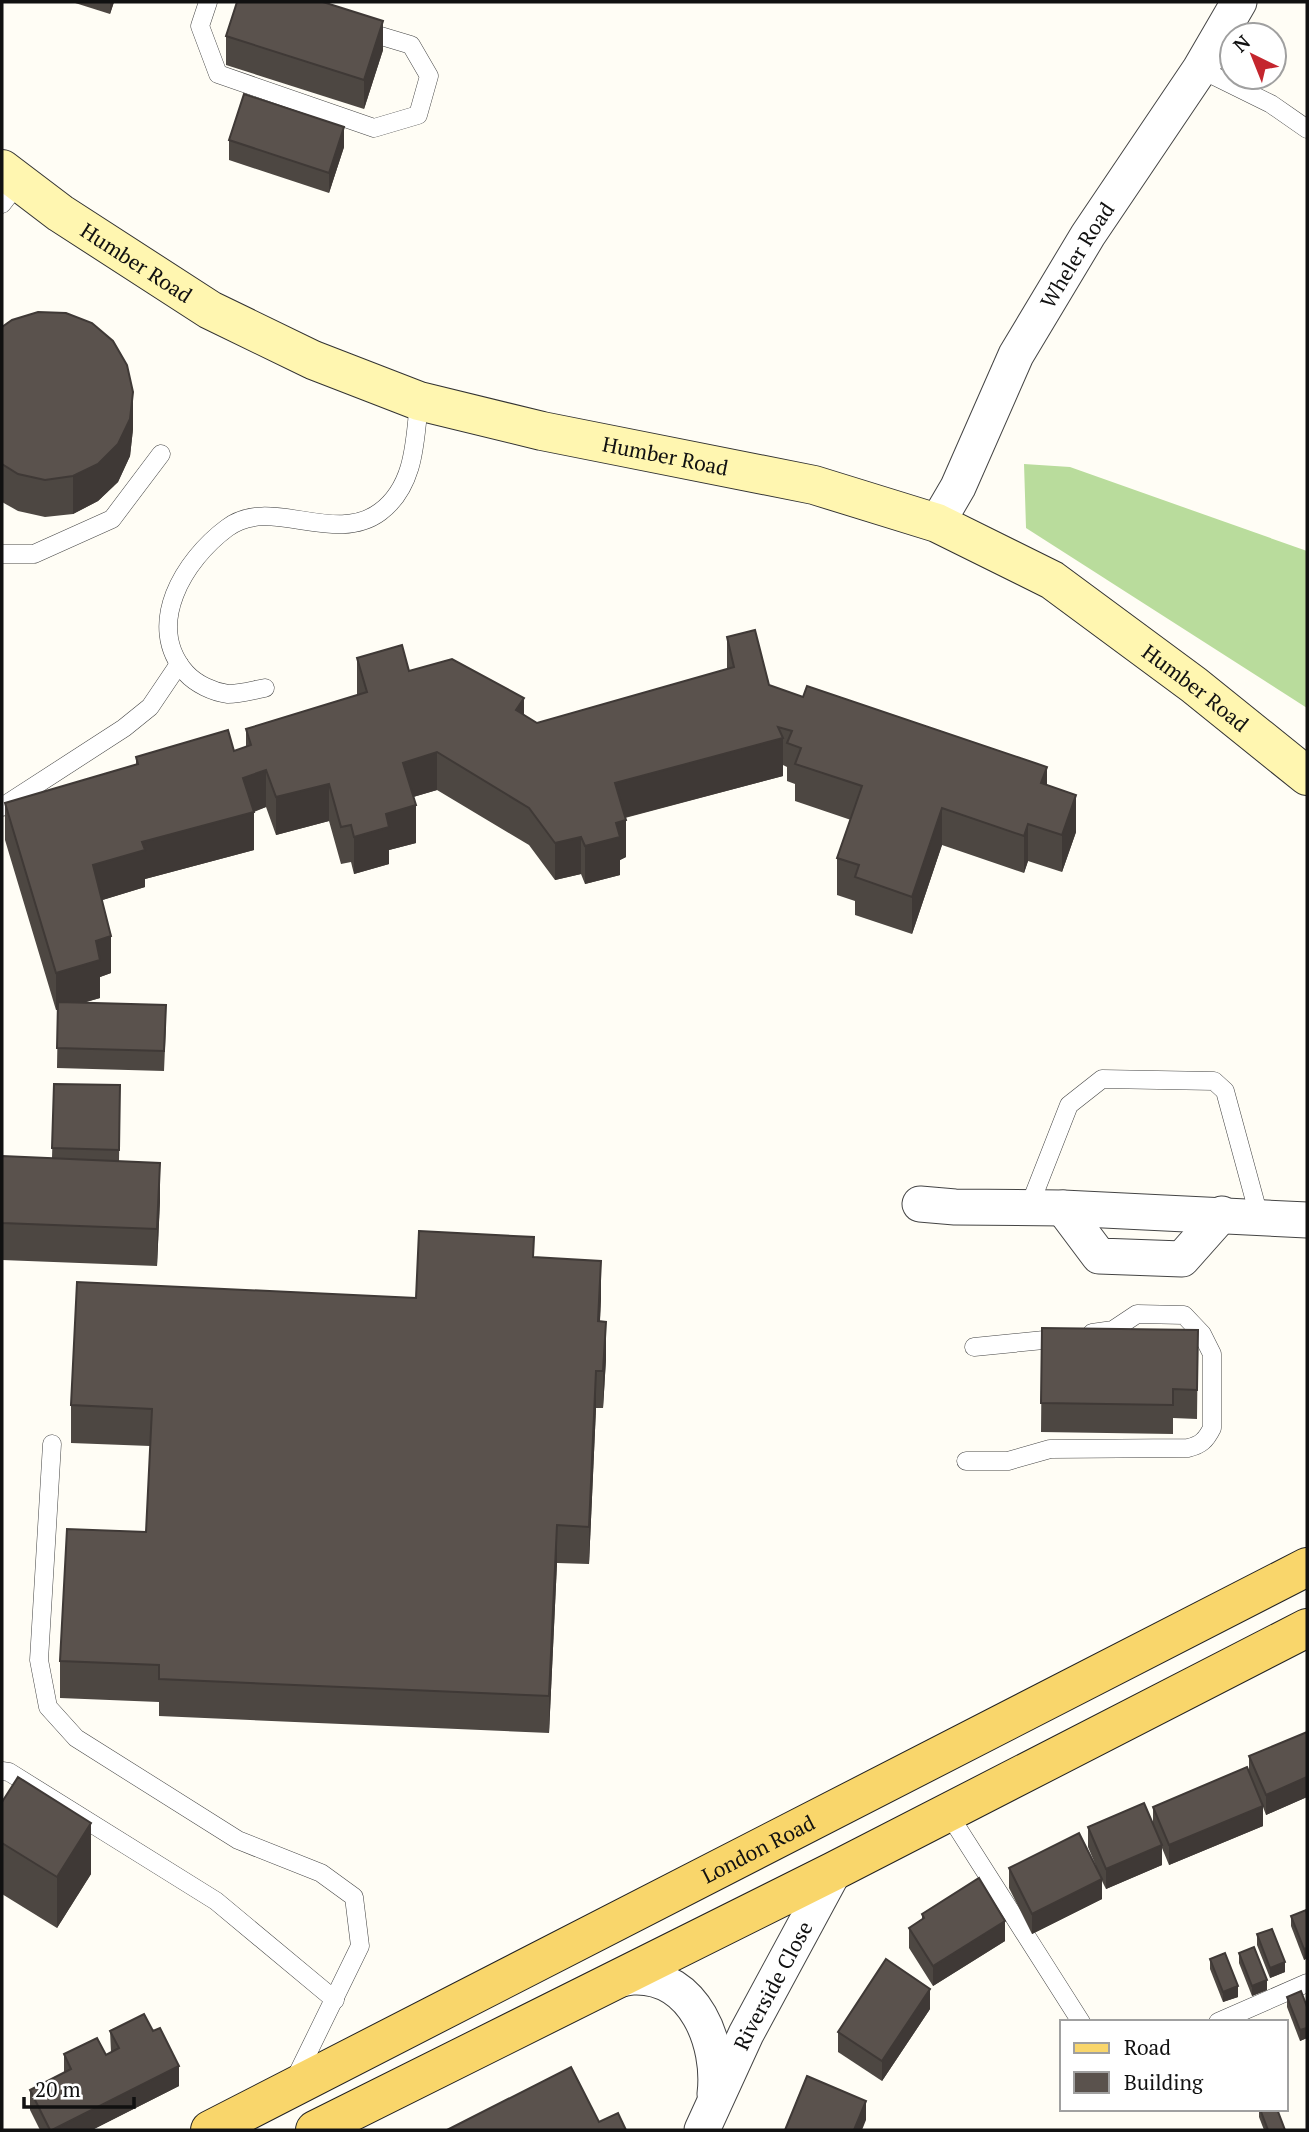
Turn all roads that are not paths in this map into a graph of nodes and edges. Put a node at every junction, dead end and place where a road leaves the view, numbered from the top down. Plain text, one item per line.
1 (208, 2) edge
2 (1239, 2) edge
3 (348, 26) edge
4 (1200, 69) junction
5 (1307, 129) edge
6 (7, 185) edge
7 (419, 401) junction
8 (161, 454) dead end
9 (937, 523) junction
10 (2, 554) edge
11 (178, 664) junction
12 (265, 688) dead end
13 (1307, 776) edge
14 (2, 807) edge
15 (920, 1204) dead end
16 (1046, 1207) junction
17 (1222, 1214) junction
18 (1259, 1216) junction
19 (1307, 1220) edge
20 (1113, 1330) junction
21 (1183, 1342) edge
22 (1130, 1343) edge
23 (974, 1347) dead end
24 (1210, 1347) junction
25 (52, 1444) dead end
26 (966, 1461) dead end
27 (1307, 1567) edge
28 (1306, 1631) edge
29 (2, 1772) edge
30 (948, 1813) junction
31 (834, 1871) junction
32 (612, 1981) junction
33 (1307, 1983) edge
34 (335, 2000) junction
35 (1080, 2020) edge
36 (1223, 2020) edge
37 (289, 2090) junction
38 (708, 2116) edge
39 (210, 2130) edge
40 (315, 2130) edge

1 - 3 lane
2 - 4 street, Wheler Road
4 - 5 lane
4 - 9 street, Wheler Road
6 - 7 main road, Humber Road
7 - 9 main road, Humber Road
7 - 11 lane
8 - 10 lane
9 - 13 main road, Humber Road
11 - 12 lane
11 - 14 lane
15 - 16 street
16 - 17 street
16 - 17 street
16 - 18 lane
17 - 18 street
18 - 19 street
20 - 22 lane
20 - 23 lane
20 - 24 lane
21 - 24 lane
24 - 26 lane
25 - 34 lane
27 - 37 main road, London Road
28 - 30 main road
29 - 34 lane
30 - 31 main road
30 - 35 lane
31 - 32 main road
31 - 38 street, Riverside Close
32 - 38 street, Riverside Close
32 - 40 main road
33 - 36 lane
34 - 37 lane
37 - 39 main road, London Road

